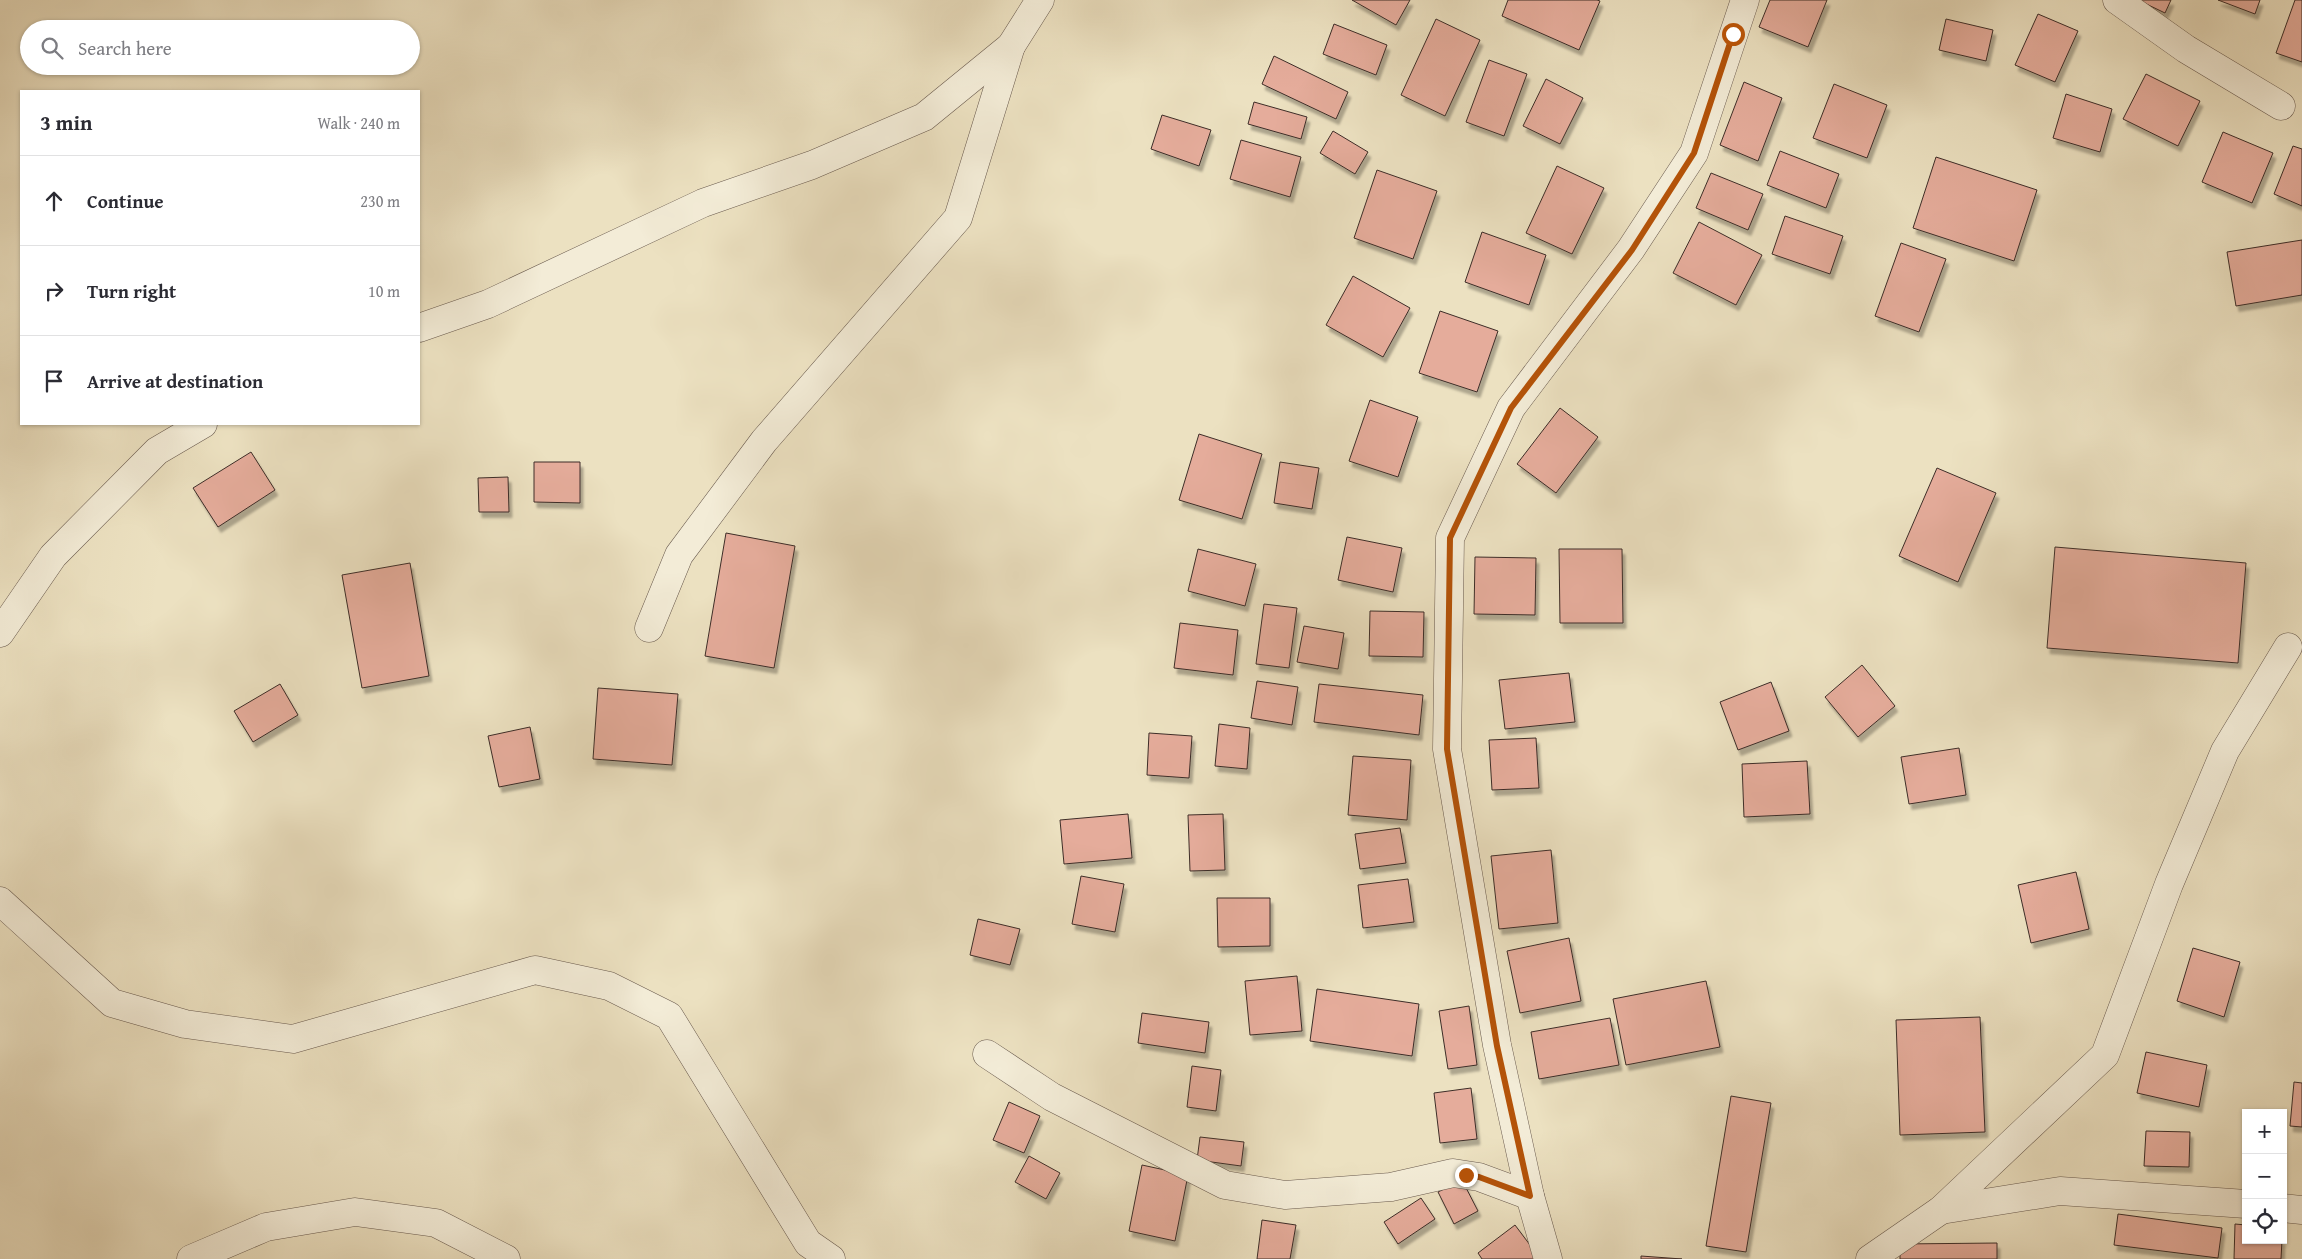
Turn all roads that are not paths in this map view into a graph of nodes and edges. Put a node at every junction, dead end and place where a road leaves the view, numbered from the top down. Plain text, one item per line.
1 (1040, 0) edge
2 (1745, 0) edge
3 (2117, 0) edge
4 (1011, 46) junction
5 (2280, 106) dead end
6 (420, 328) edge
7 (201, 425) edge
8 (649, 628) dead end
9 (0, 633) edge
10 (2288, 647) dead end
11 (0, 901) edge
12 (987, 1054) dead end
13 (1530, 1196) junction
14 (2242, 1204) edge
15 (2287, 1208) edge
16 (1941, 1210) junction
17 (2302, 1210) edge
18 (191, 1259) edge
19 (506, 1259) edge
20 (831, 1259) edge
21 (1548, 1259) edge
22 (1870, 1259) edge

1 - 4 street
2 - 13 street
3 - 5 street
4 - 6 street
4 - 8 street
7 - 9 street
10 - 16 street
11 - 20 street
12 - 13 street
13 - 21 street
14 - 16 street
15 - 17 street
16 - 22 street
18 - 19 street

